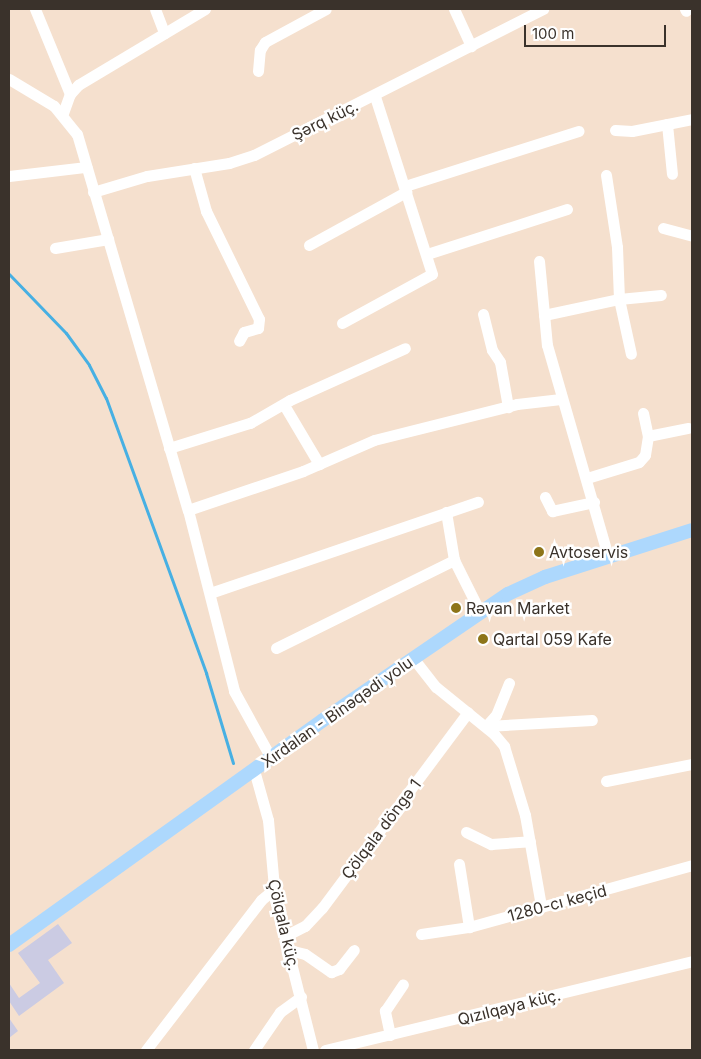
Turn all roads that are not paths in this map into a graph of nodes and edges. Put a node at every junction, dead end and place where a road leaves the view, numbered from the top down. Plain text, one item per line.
1 (35, 9) edge
2 (155, 9) edge
3 (205, 9) edge
4 (326, 9) edge
5 (454, 9) edge
6 (543, 9) edge
7 (164, 33) junction
8 (471, 46) junction
9 (258, 71) dead end
10 (9, 79) edge
11 (70, 94) junction
12 (375, 96) junction
13 (63, 113) junction
14 (692, 119) edge
15 (667, 124) junction
16 (615, 130) dead end
17 (578, 131) dead end
18 (86, 167) junction
19 (194, 168) junction
20 (672, 174) dead end
21 (606, 175) dead end
22 (9, 176) edge
23 (405, 189) junction
24 (93, 192) junction
25 (567, 209) dead end
26 (663, 228) dead end
27 (692, 236) edge
28 (108, 239) junction
29 (309, 245) dead end
30 (55, 248) dead end
31 (427, 254) junction
32 (539, 261) dead end
33 (661, 295) dead end
34 (619, 299) junction
35 (482, 314) dead end
36 (544, 316) junction
37 (342, 323) dead end
38 (239, 341) dead end
39 (406, 348) dead end
40 (631, 354) dead end
41 (561, 399) junction
42 (284, 405) junction
43 (508, 407) junction
44 (644, 413) dead end
45 (688, 428) dead end
46 (648, 436) junction
47 (169, 448) junction
48 (319, 464) junction
49 (587, 478) junction
50 (545, 497) dead end
51 (478, 502) dead end
52 (594, 502) junction
53 (188, 510) junction
54 (446, 512) junction
55 (692, 530) edge
56 (608, 556) junction
57 (454, 560) junction
58 (210, 593) junction
59 (480, 612) junction
60 (276, 648) dead end
61 (413, 658) junction
62 (509, 683) dead end
63 (468, 712) junction
64 (592, 720) dead end
65 (486, 726) junction
66 (271, 758) junction
67 (692, 764) edge
68 (254, 770) junction
69 (606, 781) dead end
70 (466, 832) dead end
71 (530, 841) junction
72 (459, 864) dead end
73 (692, 865) edge
74 (273, 890) junction
75 (541, 906) junction
76 (469, 927) junction
77 (421, 934) dead end
78 (285, 936) junction
79 (9, 945) edge
80 (289, 950) junction
81 (354, 950) dead end
82 (692, 961) edge
83 (403, 984) dead end
84 (301, 997) junction
85 (390, 1035) junction
86 (146, 1050) edge
87 (254, 1050) edge
88 (313, 1050) edge
89 (325, 1050) edge

1 - 11 street
2 - 7 street
3 - 7 street
4 - 9 street
5 - 8 street
6 - 8 street, Şərq küç.
7 - 11 street
8 - 12 street, Şərq küç.
10 - 13 street
11 - 13 street
12 - 19 street, Şərq küç.
12 - 23 street
13 - 18 street
14 - 15 street
15 - 16 street
15 - 20 street
17 - 23 street
18 - 22 street
18 - 24 street
19 - 24 street, Şərq küç.
19 - 38 street
21 - 34 street
23 - 29 street
23 - 31 street
24 - 28 street
25 - 31 street
26 - 27 street
28 - 30 street
28 - 47 street
31 - 37 street
32 - 36 street
33 - 34 street
34 - 36 street
34 - 40 street
35 - 43 street
36 - 41 street
39 - 42 street
41 - 43 street
41 - 49 street
42 - 47 street
42 - 48 street
43 - 48 street
44 - 46 street
45 - 46 street
46 - 49 street
47 - 53 street
48 - 53 street
49 - 52 street
50 - 52 street
51 - 54 street
52 - 56 street
53 - 58 street
54 - 57 street
54 - 58 street
55 - 56 main road, Xırdalan - Binəqədi yolu
56 - 59 main road, Xırdalan - Binəqədi yolu
57 - 59 street
57 - 60 street
58 - 66 street
59 - 61 main road, Xırdalan - Binəqədi yolu
61 - 63 street
61 - 66 main road, Xırdalan - Binəqədi yolu
62 - 65 street
63 - 65 street
63 - 78 street, Çölqala döngə 1
64 - 65 street
65 - 71 street
66 - 68 main road, Xırdalan - Binəqədi yolu
67 - 69 street
68 - 74 street, Çölqala küç.
68 - 79 main road, Xırdalan - Binəqədi yolu
70 - 71 street
71 - 75 street
72 - 76 street
73 - 75 street, 1280-cı keçid
74 - 78 street, Çölqala küç.
74 - 86 street
75 - 76 street, 1280-cı keçid
76 - 77 street, 1280-cı keçid
78 - 80 street, Çölqala küç.
80 - 81 street
80 - 84 street, Çölqala küç.
82 - 85 street, Qızılqaya küç.
83 - 85 street
84 - 87 street
84 - 88 street, Çölqala küç.
85 - 89 street, Qızılqaya küç.

